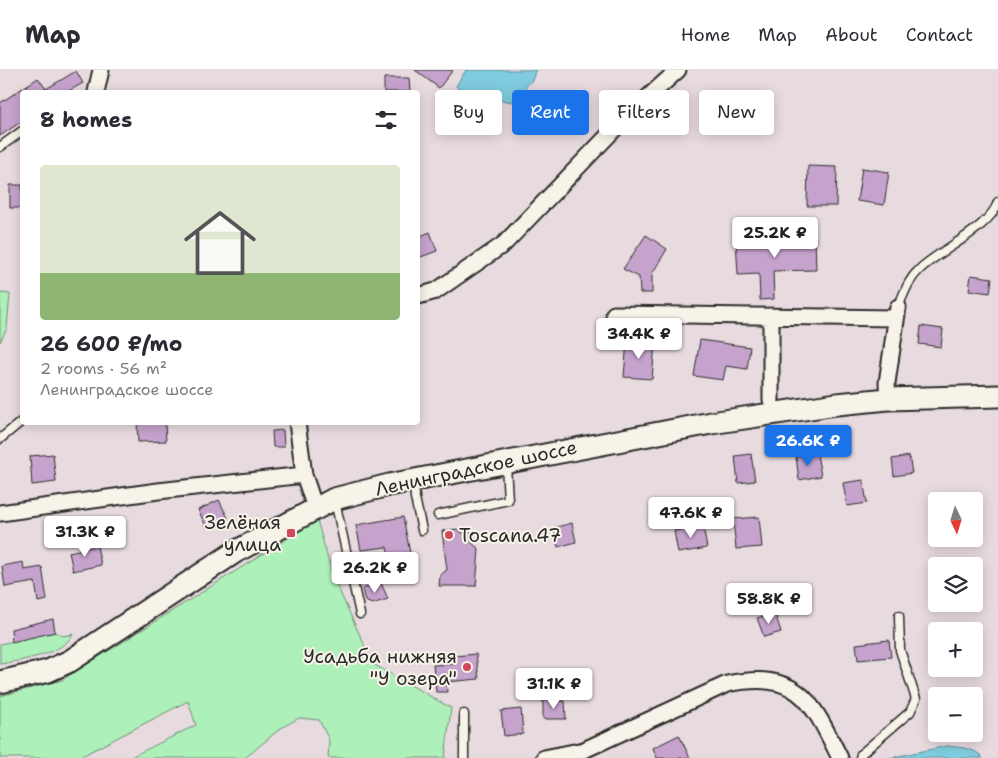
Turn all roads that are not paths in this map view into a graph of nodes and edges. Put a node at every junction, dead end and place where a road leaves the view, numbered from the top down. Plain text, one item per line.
1 (101, 70) edge
2 (678, 70) edge
3 (96, 90) edge
4 (20, 132) edge
5 (0, 147) edge
6 (998, 202) edge
7 (420, 295) edge
8 (897, 312) junction
9 (614, 314) dead end
10 (771, 316) junction
11 (998, 396) edge
12 (888, 399) junction
13 (771, 400) dead end
14 (20, 423) edge
15 (298, 425) edge
16 (0, 439) edge
17 (506, 463) junction
18 (304, 475) junction
19 (414, 480) junction
20 (334, 499) junction
21 (315, 508) junction
22 (0, 513) edge
23 (438, 514) dead end
24 (422, 530) dead end
25 (360, 614) dead end
26 (899, 616) dead end
27 (0, 682) edge
28 (464, 714) dead end
29 (464, 758) edge
30 (544, 758) edge
31 (840, 758) edge
32 (860, 758) edge

1 - 3 street
2 - 7 street
4 - 5 lane
6 - 8 lane
8 - 10 street
8 - 12 street
9 - 10 street
10 - 13 street
11 - 12 main road, Ленинградское шоссе
12 - 17 main road, Ленинградское шоссе
14 - 16 lane
15 - 18 street
17 - 19 main road, Ленинградское шоссе
17 - 23 lane
18 - 21 street
18 - 22 street
19 - 20 main road, Ленинградское шоссе
19 - 24 lane
20 - 21 main road, Ленинградское шоссе
20 - 25 lane
21 - 27 main road, Ленинградское шоссе
26 - 32 lane
28 - 29 lane
30 - 31 street

